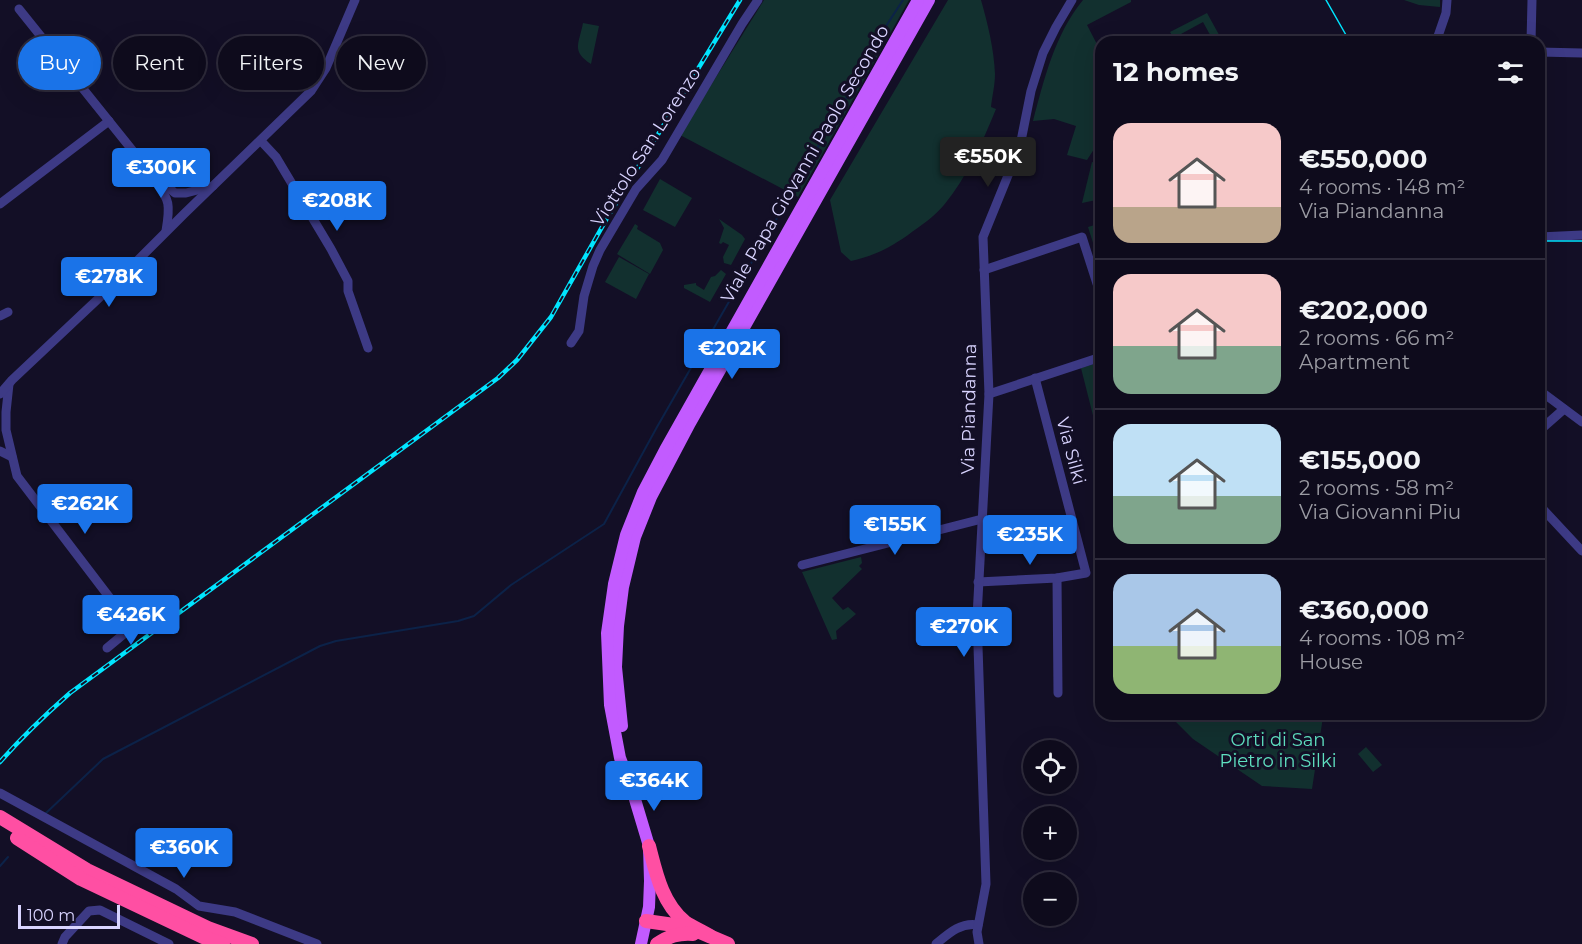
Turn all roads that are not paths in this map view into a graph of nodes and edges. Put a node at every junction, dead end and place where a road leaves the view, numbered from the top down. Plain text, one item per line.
1 (355, 0) edge
2 (758, 0) edge
3 (918, 0) edge
4 (928, 0) edge
5 (1072, 0) edge
6 (1447, 0) edge
7 (1532, 0) edge
8 (19, 9) dead end
9 (1438, 36) edge
10 (1531, 36) edge
11 (1545, 52) edge
12 (1582, 53) edge
13 (109, 121) junction
14 (261, 141) junction
15 (153, 176) junction
16 (214, 186) junction
17 (178, 193) junction
18 (0, 204) edge
19 (169, 206) junction
20 (187, 211) junction
21 (166, 232) junction
22 (1582, 236) edge
23 (1545, 237) edge
24 (984, 270) junction
25 (1095, 277) edge
26 (571, 343) dead end
27 (368, 348) dead end
28 (1095, 359) edge
29 (1035, 378) junction
30 (9, 384) junction
31 (0, 394) edge
32 (989, 394) junction
33 (1545, 395) edge
34 (1564, 409) junction
35 (3, 420) edge
36 (1582, 422) edge
37 (1545, 426) edge
38 (0, 451) edge
39 (13, 461) junction
40 (1545, 511) edge
41 (982, 519) junction
42 (1582, 550) edge
43 (802, 565) dead end
44 (1057, 578) junction
45 (978, 582) junction
46 (107, 648) dead end
47 (1058, 693) dead end
48 (631, 786) junction
49 (0, 793) edge
50 (0, 817) edge
51 (0, 828) edge
52 (649, 846) junction
53 (646, 921) junction
54 (978, 927) junction
55 (710, 936) junction
56 (62, 944) edge
57 (169, 944) edge
58 (223, 944) edge
59 (252, 944) edge
60 (317, 944) edge
61 (641, 944) edge
62 (657, 944) edge
63 (728, 944) edge
64 (936, 944) edge
65 (944, 944) edge
66 (979, 944) edge

1 - 14 street
2 - 26 street, Viottolo San Lorenzo
3 - 48 main road, Viale Papa Giovanni Paolo Secondo
4 - 48 main road, Viale Papa Giovanni Paolo Secondo
5 - 24 street, Via Piandanna
6 - 9 street
7 - 10 street
8 - 13 street
11 - 12 street
13 - 15 street
13 - 18 street
14 - 16 street
14 - 27 street
15 - 17 street
15 - 19 street
16 - 17 street
16 - 20 street
17 - 20 street
19 - 20 street
19 - 21 street
20 - 21 street
21 - 30 street
22 - 23 street
24 - 25 street
24 - 32 street, Via Piandanna
28 - 29 street
29 - 32 street
29 - 44 street, Via Silki
30 - 31 street
30 - 35 street
32 - 41 street, Via Piandanna
33 - 34 street
34 - 36 street
34 - 37 street
35 - 39 street
38 - 39 street
39 - 46 street
40 - 42 street
41 - 43 street
41 - 45 street, Via Piandanna
44 - 45 street, Via Silki
44 - 47 street
45 - 54 street, Via Piandanna
48 - 52 main road, Viale Papa Giovanni Paolo Secondo
49 - 60 street
50 - 59 highway
51 - 58 highway
52 - 53 main road, Viale Papa Giovanni Paolo Secondo
52 - 55 highway
53 - 55 highway
53 - 61 main road, Viale Papa Giovanni Paolo Secondo
54 - 64 street
54 - 65 street
54 - 66 street, Via Piandanna
55 - 62 highway
55 - 63 highway
56 - 57 street

